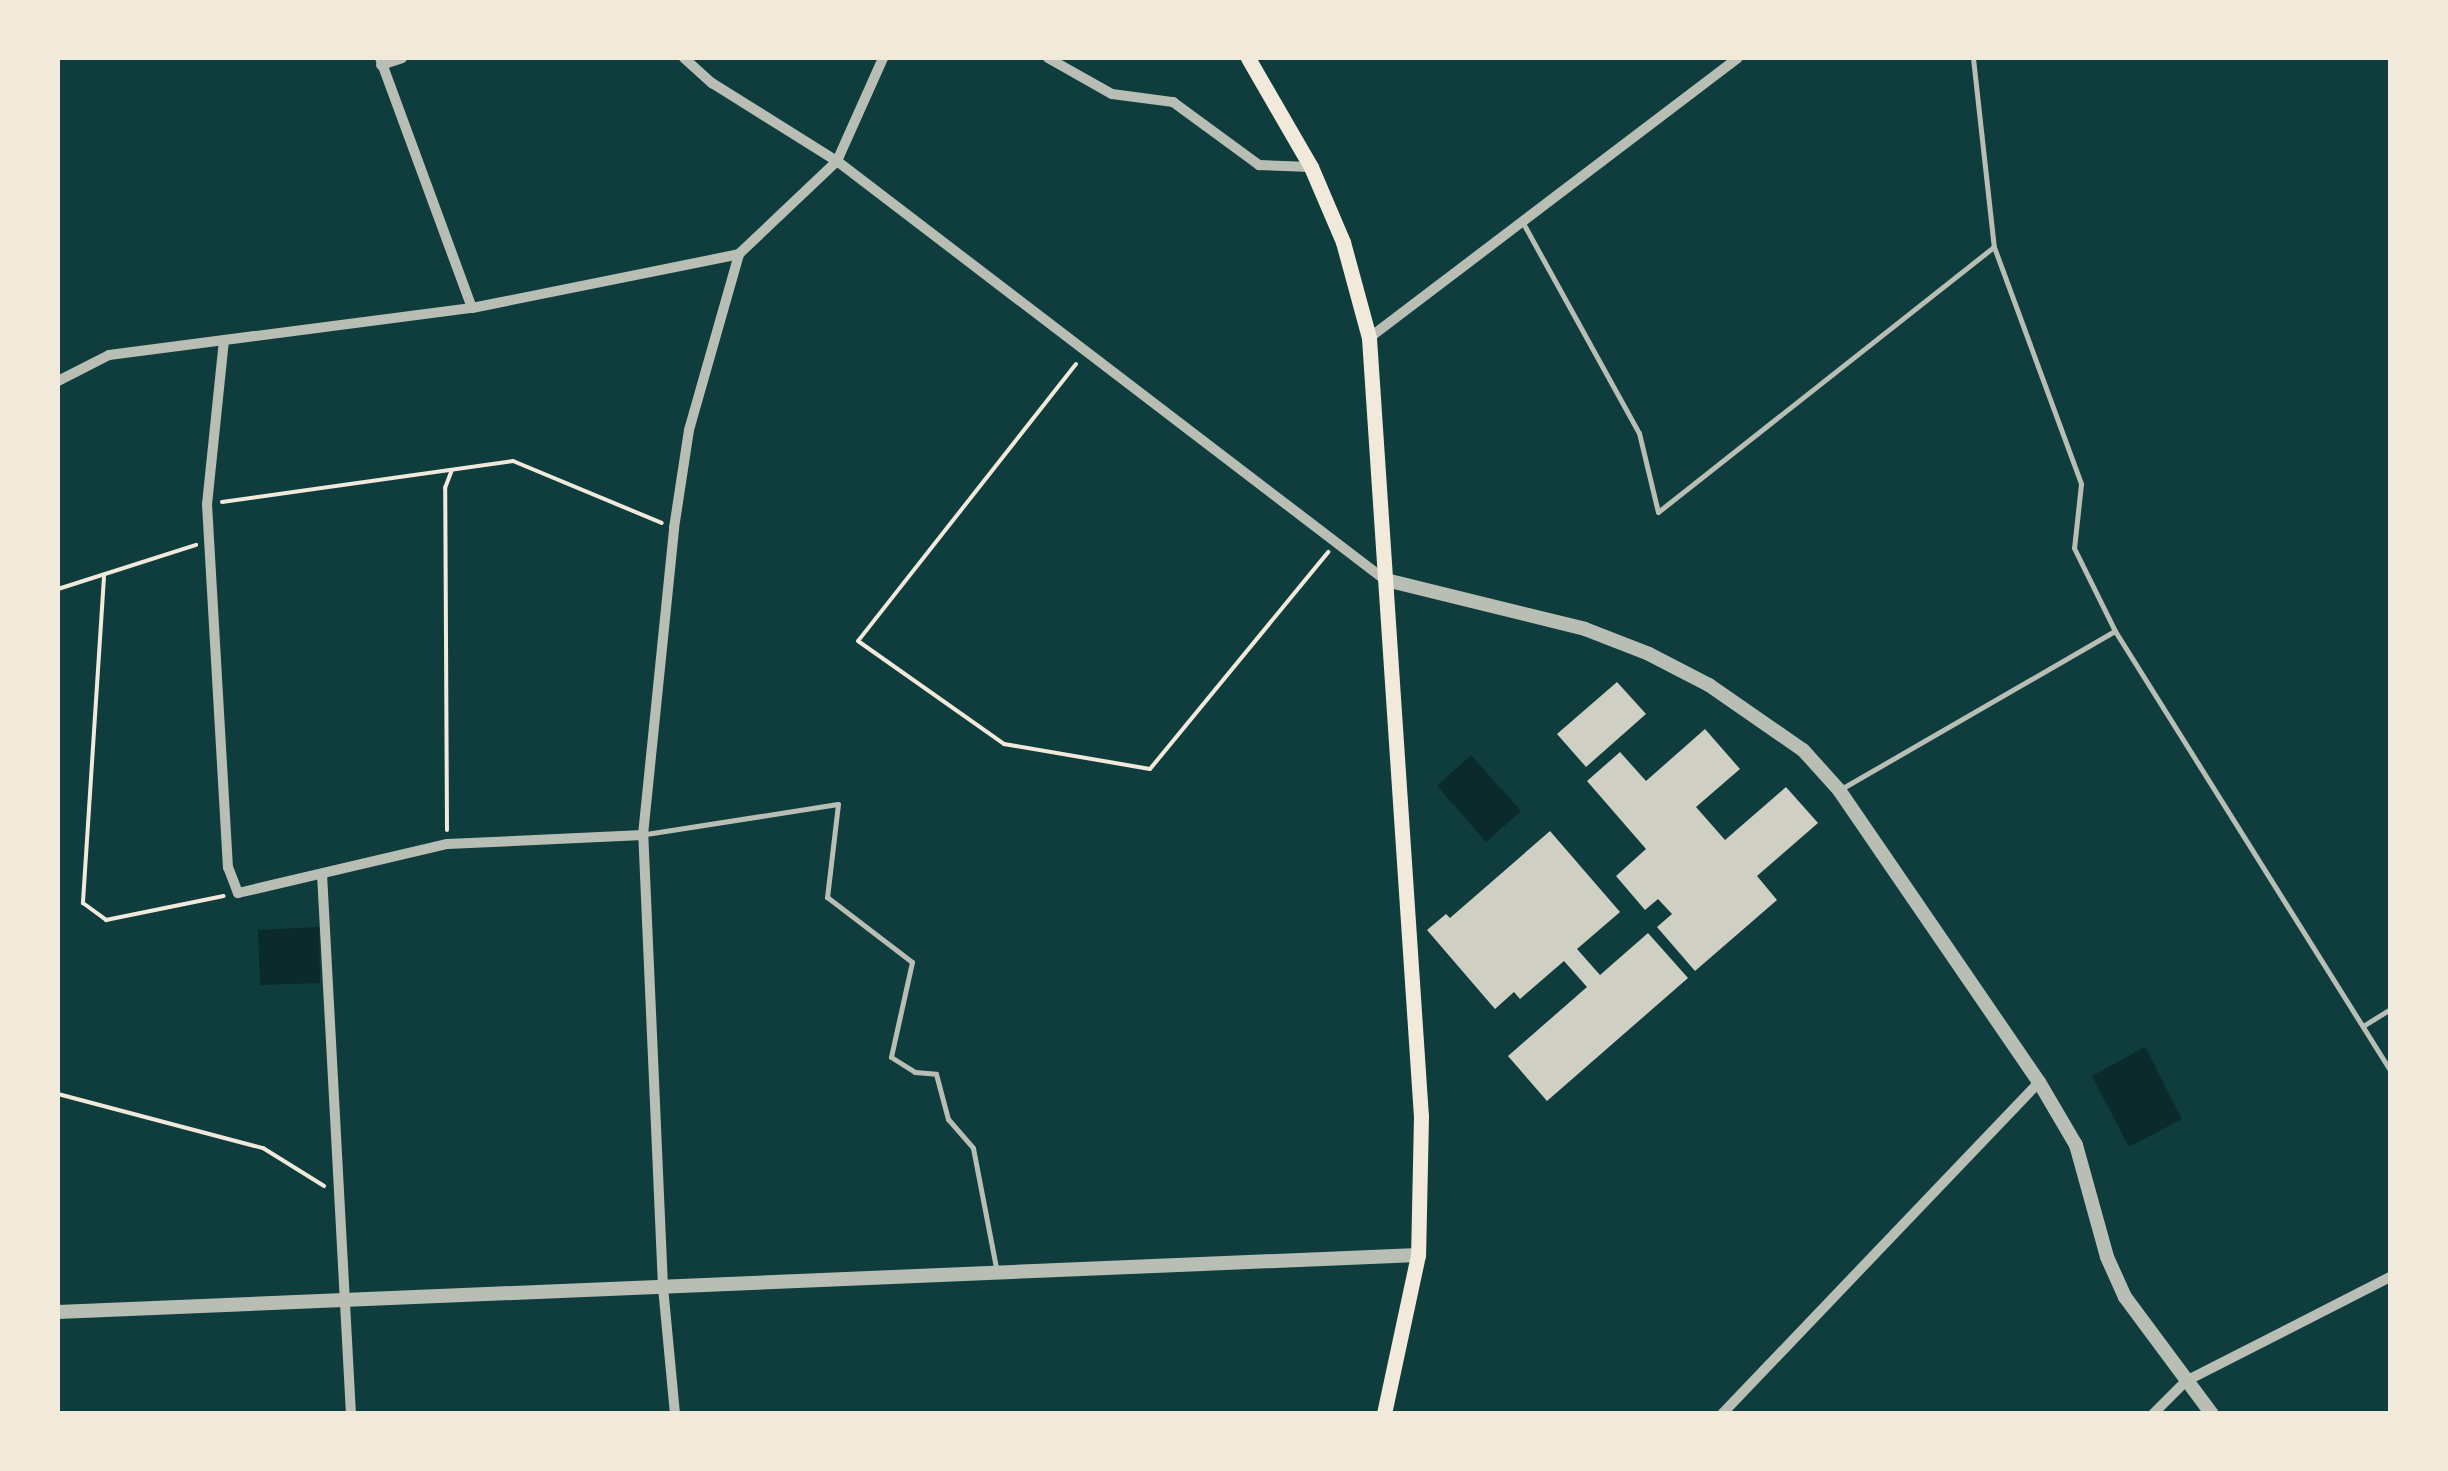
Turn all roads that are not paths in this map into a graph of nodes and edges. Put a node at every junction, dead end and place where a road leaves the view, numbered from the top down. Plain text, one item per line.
1 (402, 58) edge
2 (684, 58) edge
3 (883, 58) edge
4 (1048, 58) edge
5 (1248, 58) edge
6 (1738, 58) edge
7 (1974, 58) edge
8 (380, 61) edge
9 (837, 162) junction
10 (1311, 168) junction
11 (1524, 223) junction
12 (1994, 246) junction
13 (739, 254) junction
14 (472, 308) junction
15 (1369, 338) junction
16 (224, 340) junction
17 (58, 381) edge
18 (1386, 580) junction
19 (2115, 631) junction
20 (1839, 790) junction
21 (643, 835) junction
22 (322, 874) junction
23 (2390, 1009) edge
24 (2363, 1026) junction
25 (2390, 1070) edge
26 (2039, 1082) junction
27 (1418, 1255) junction
28 (996, 1268) junction
29 (2390, 1276) edge
30 (663, 1287) junction
31 (344, 1302) junction
32 (58, 1312) edge
33 (2186, 1380) junction
34 (350, 1414) edge
35 (675, 1414) edge
36 (1384, 1414) edge
37 (1722, 1414) edge
38 (2154, 1414) edge
39 (2212, 1414) edge

1 - 8 street
2 - 9 street
3 - 9 street
4 - 10 street
5 - 10 main road
6 - 11 street
7 - 12 lane
8 - 14 street
9 - 13 street
9 - 18 street
10 - 15 main road
11 - 12 lane
11 - 15 street
12 - 19 lane
13 - 14 street
13 - 21 street
14 - 16 street
15 - 18 main road
16 - 17 street
16 - 22 street
18 - 20 street
18 - 27 main road
19 - 20 lane
19 - 24 lane
20 - 26 street
21 - 22 street
21 - 28 lane
21 - 30 street
22 - 31 street
23 - 24 lane
24 - 25 lane
26 - 33 street
26 - 37 street
27 - 28 street
27 - 36 main road
28 - 30 street
29 - 33 street
30 - 31 street
30 - 35 street
31 - 32 street
31 - 34 street
33 - 38 street
33 - 39 street

